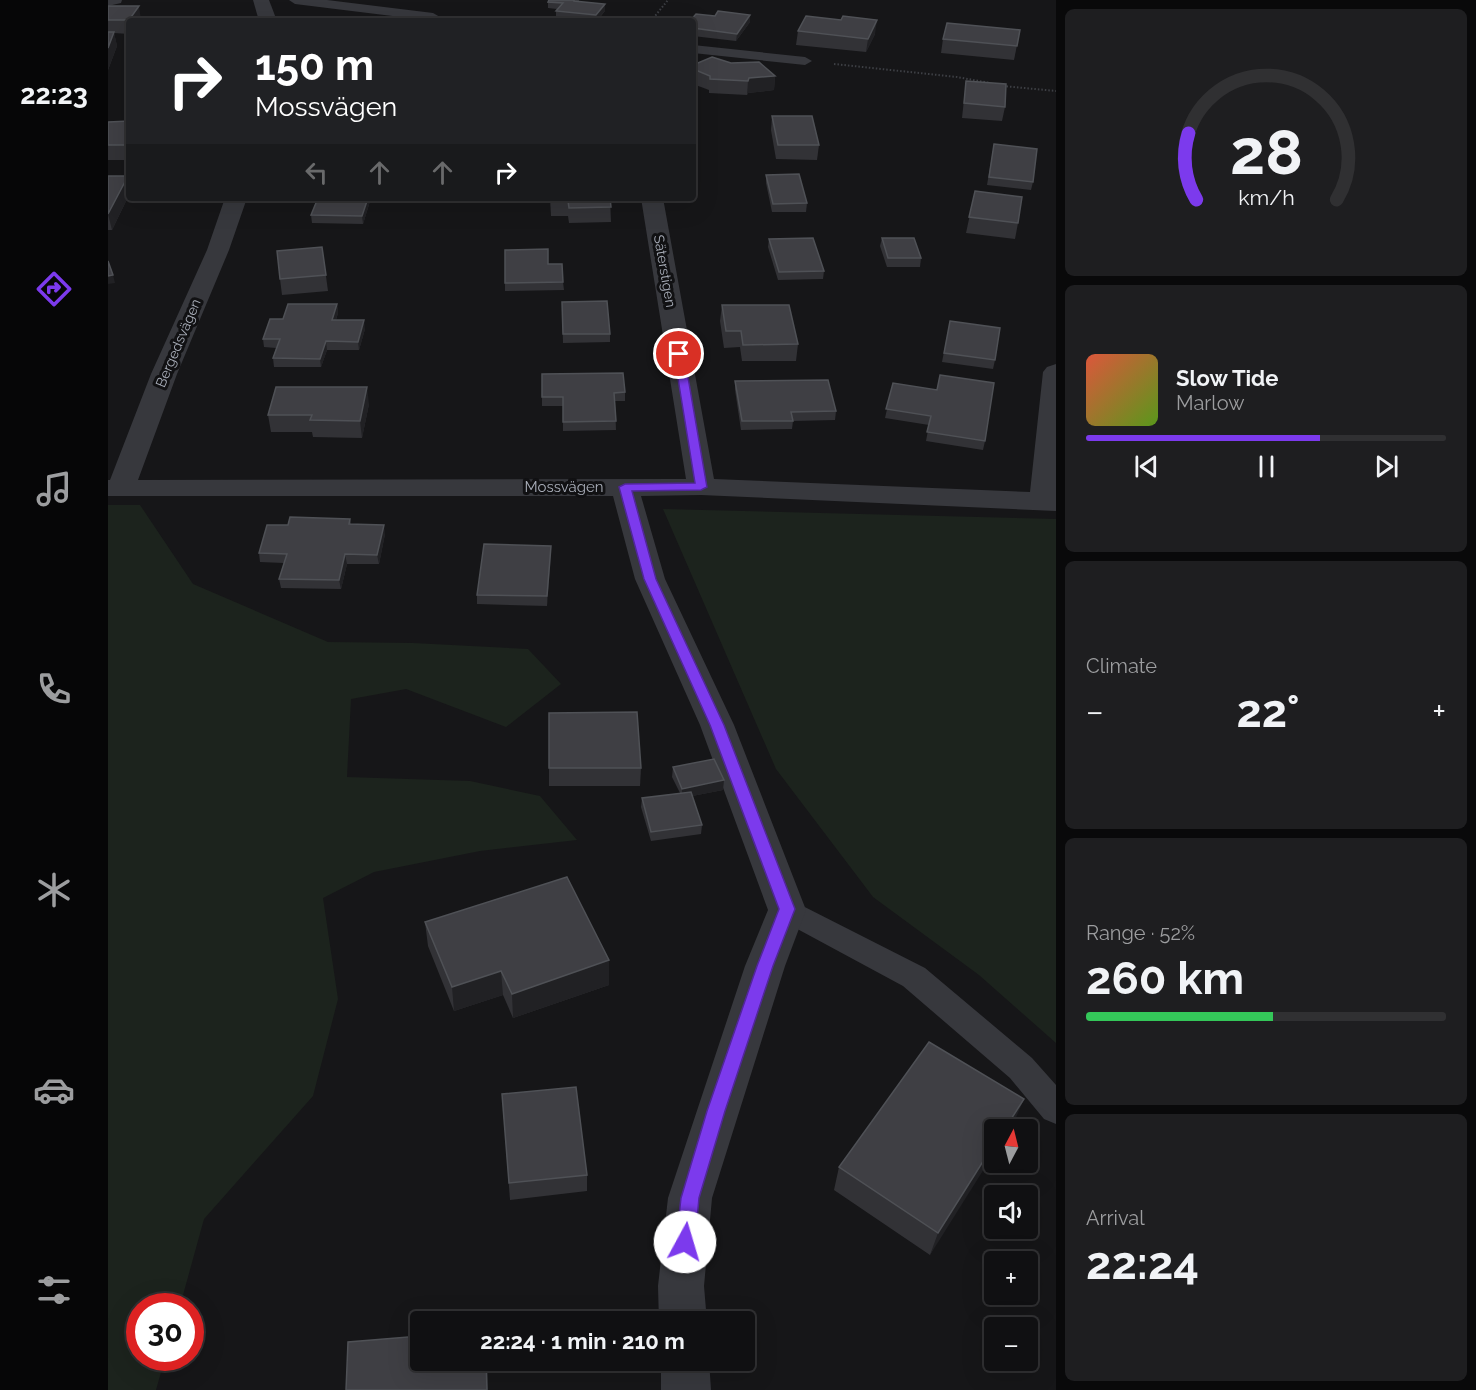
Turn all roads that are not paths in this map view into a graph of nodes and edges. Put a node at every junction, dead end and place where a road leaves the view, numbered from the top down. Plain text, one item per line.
1 (116, 0) edge
2 (261, 0) edge
3 (295, 0) edge
4 (108, 2) edge
5 (433, 16) dead end
6 (267, 18) edge
7 (696, 49) edge
8 (805, 61) road end
9 (235, 201) edge
10 (653, 201) edge
11 (1056, 372) edge
12 (625, 487) junction
13 (701, 487) junction
14 (114, 488) edge
15 (1050, 502) edge
16 (787, 909) junction
17 (1056, 1109) edge
18 (682, 1311) edge
19 (685, 1371) edge
20 (686, 1390) edge

1 - 4 lane
2 - 6 street
3 - 5 lane
7 - 8 lane
9 - 14 street, Bergedsvägen
10 - 13 street, Säterstigen
11 - 15 street
12 - 13 street, Mossvägen
12 - 14 street, Mossvägen
12 - 16 street
13 - 15 street, Mossvägen
16 - 17 lane
16 - 18 street
19 - 20 street

